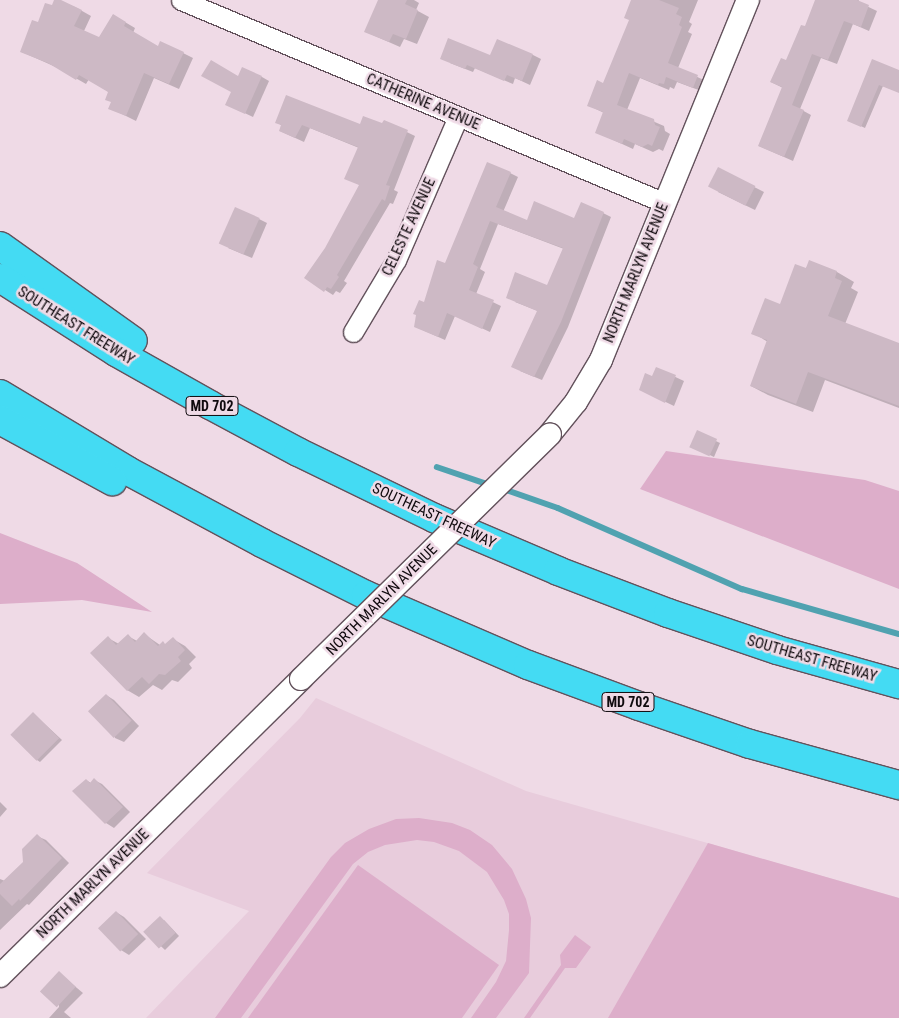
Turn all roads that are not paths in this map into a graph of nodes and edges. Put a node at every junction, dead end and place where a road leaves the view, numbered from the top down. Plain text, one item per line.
1 (181, 0) edge
2 (748, 0) edge
3 (458, 118) junction
4 (665, 203) junction
5 (0, 246) edge
6 (0, 278) edge
7 (353, 332) dead end
8 (0, 394) edge
9 (0, 420) edge
10 (434, 518) junction
11 (366, 595) junction
12 (899, 684) edge
13 (899, 785) edge
14 (0, 976) edge

1 - 3 street, CATHERINE AVENUE
2 - 4 street, NORTH MARLYN AVENUE
3 - 4 street, CATHERINE AVENUE
3 - 7 street, CELESTE AVENUE
4 - 14 street, NORTH MARLYN AVENUE, bridge
5 - 10 highway
6 - 10 highway, SOUTHEAST FREEWAY / MD 702
8 - 11 highway, MD 702
9 - 11 highway
10 - 12 highway, SOUTHEAST FREEWAY / MD 702
11 - 13 highway, MD 702

